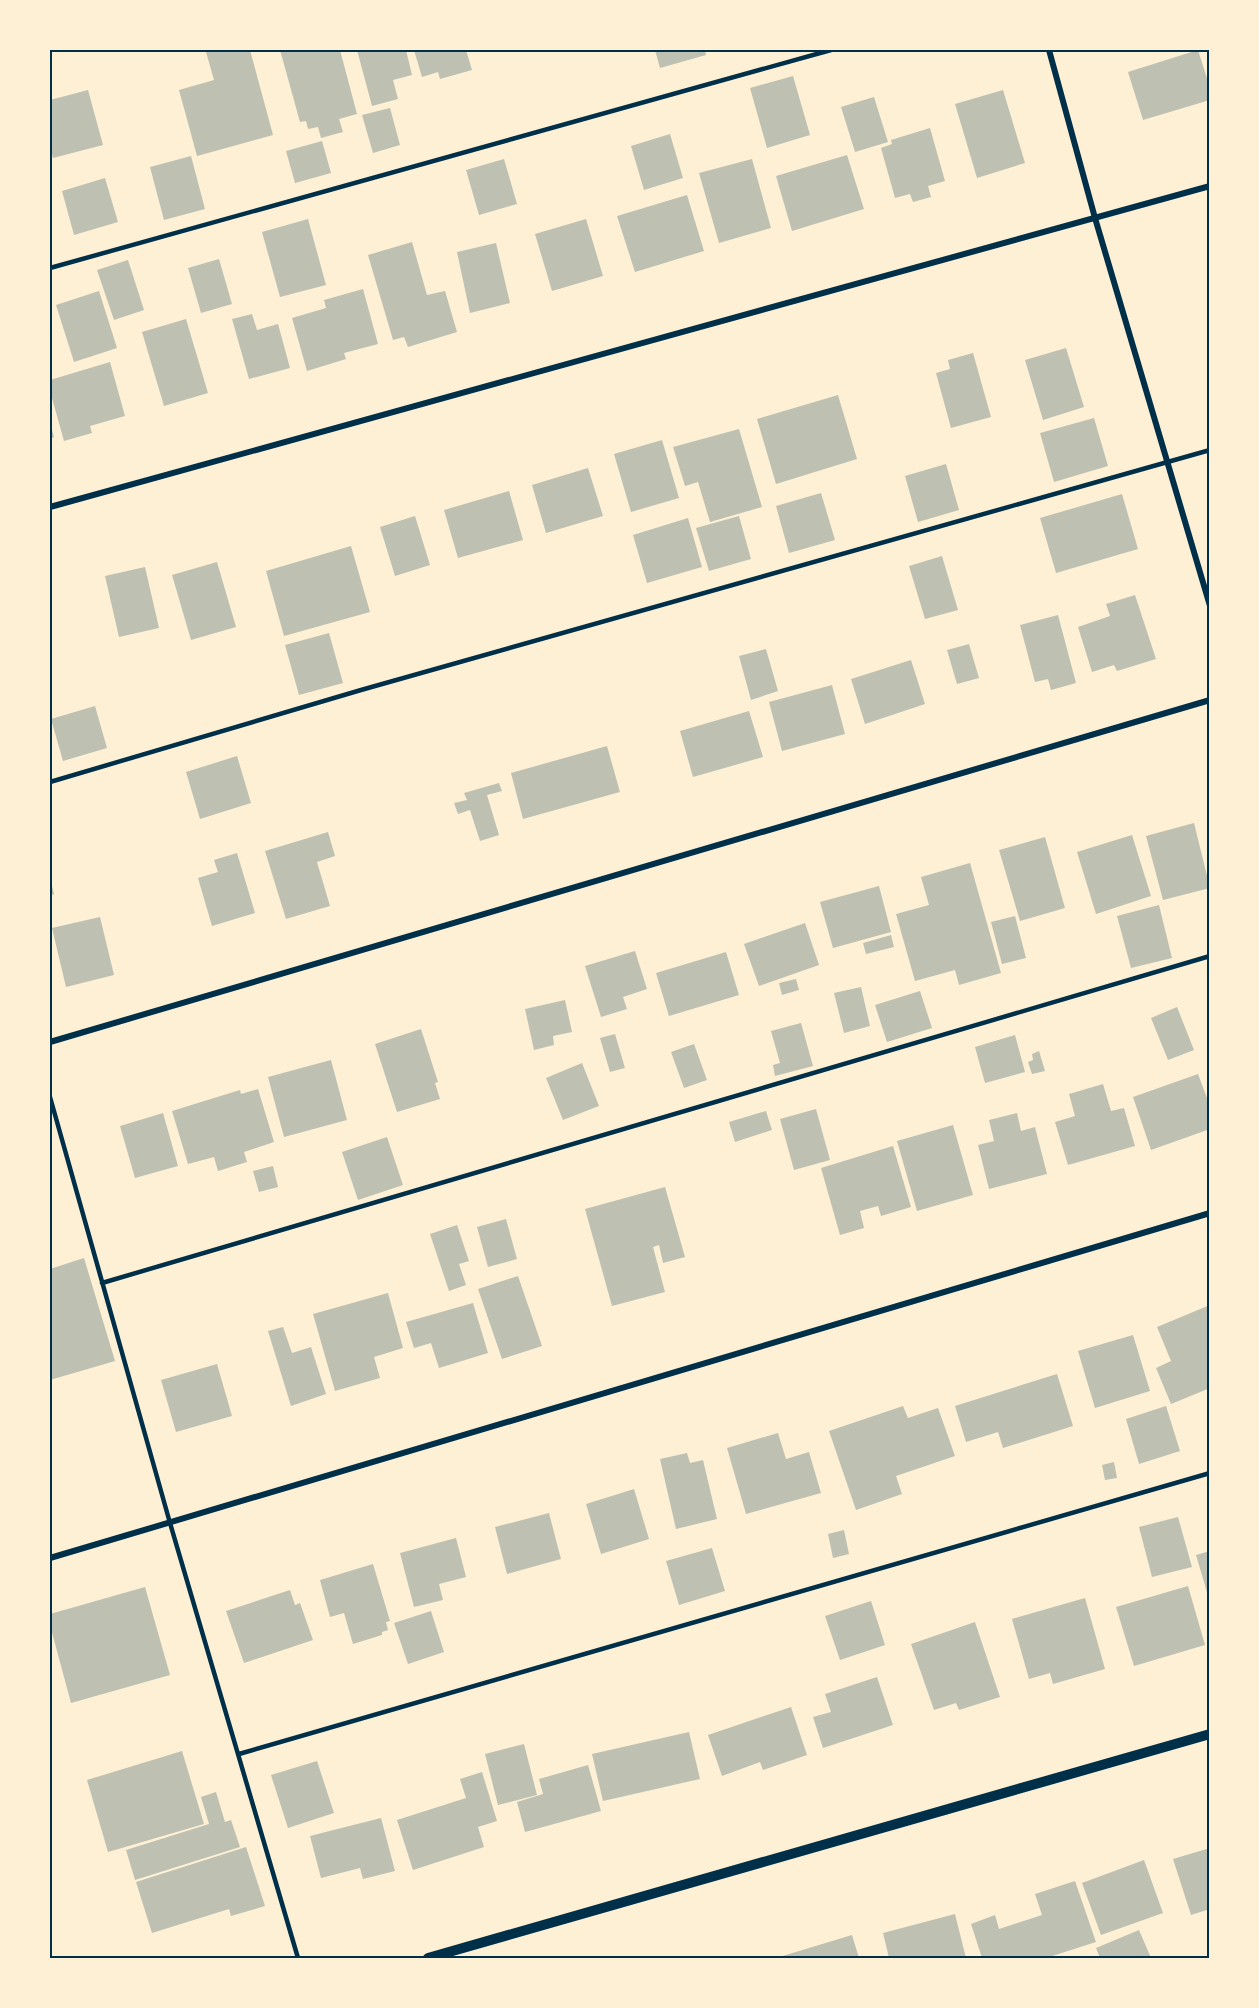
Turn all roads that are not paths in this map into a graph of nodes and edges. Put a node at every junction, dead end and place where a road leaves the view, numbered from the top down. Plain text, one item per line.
1 (831, 50) edge
2 (1049, 50) edge
3 (1209, 186) edge
4 (1095, 218) junction
5 (50, 268) edge
6 (1209, 450) edge
7 (1166, 462) junction
8 (50, 507) edge
9 (1209, 606) edge
10 (1209, 700) edge
11 (50, 782) edge
12 (1209, 956) edge
13 (50, 1042) edge
14 (50, 1097) edge
15 (1209, 1213) edge
16 (102, 1283) junction
17 (1209, 1473) edge
18 (170, 1523) junction
19 (50, 1558) edge
20 (1209, 1734) edge
21 (239, 1755) junction
22 (298, 1959) edge
23 (428, 1959) edge

1 - 5 lane
2 - 4 street
3 - 4 street
4 - 7 street
4 - 8 street
6 - 7 lane
7 - 9 street
7 - 11 lane
10 - 13 street
12 - 16 lane
14 - 16 lane
15 - 18 street
16 - 18 lane
17 - 21 lane
18 - 19 street
18 - 21 lane
20 - 23 street
21 - 22 lane

